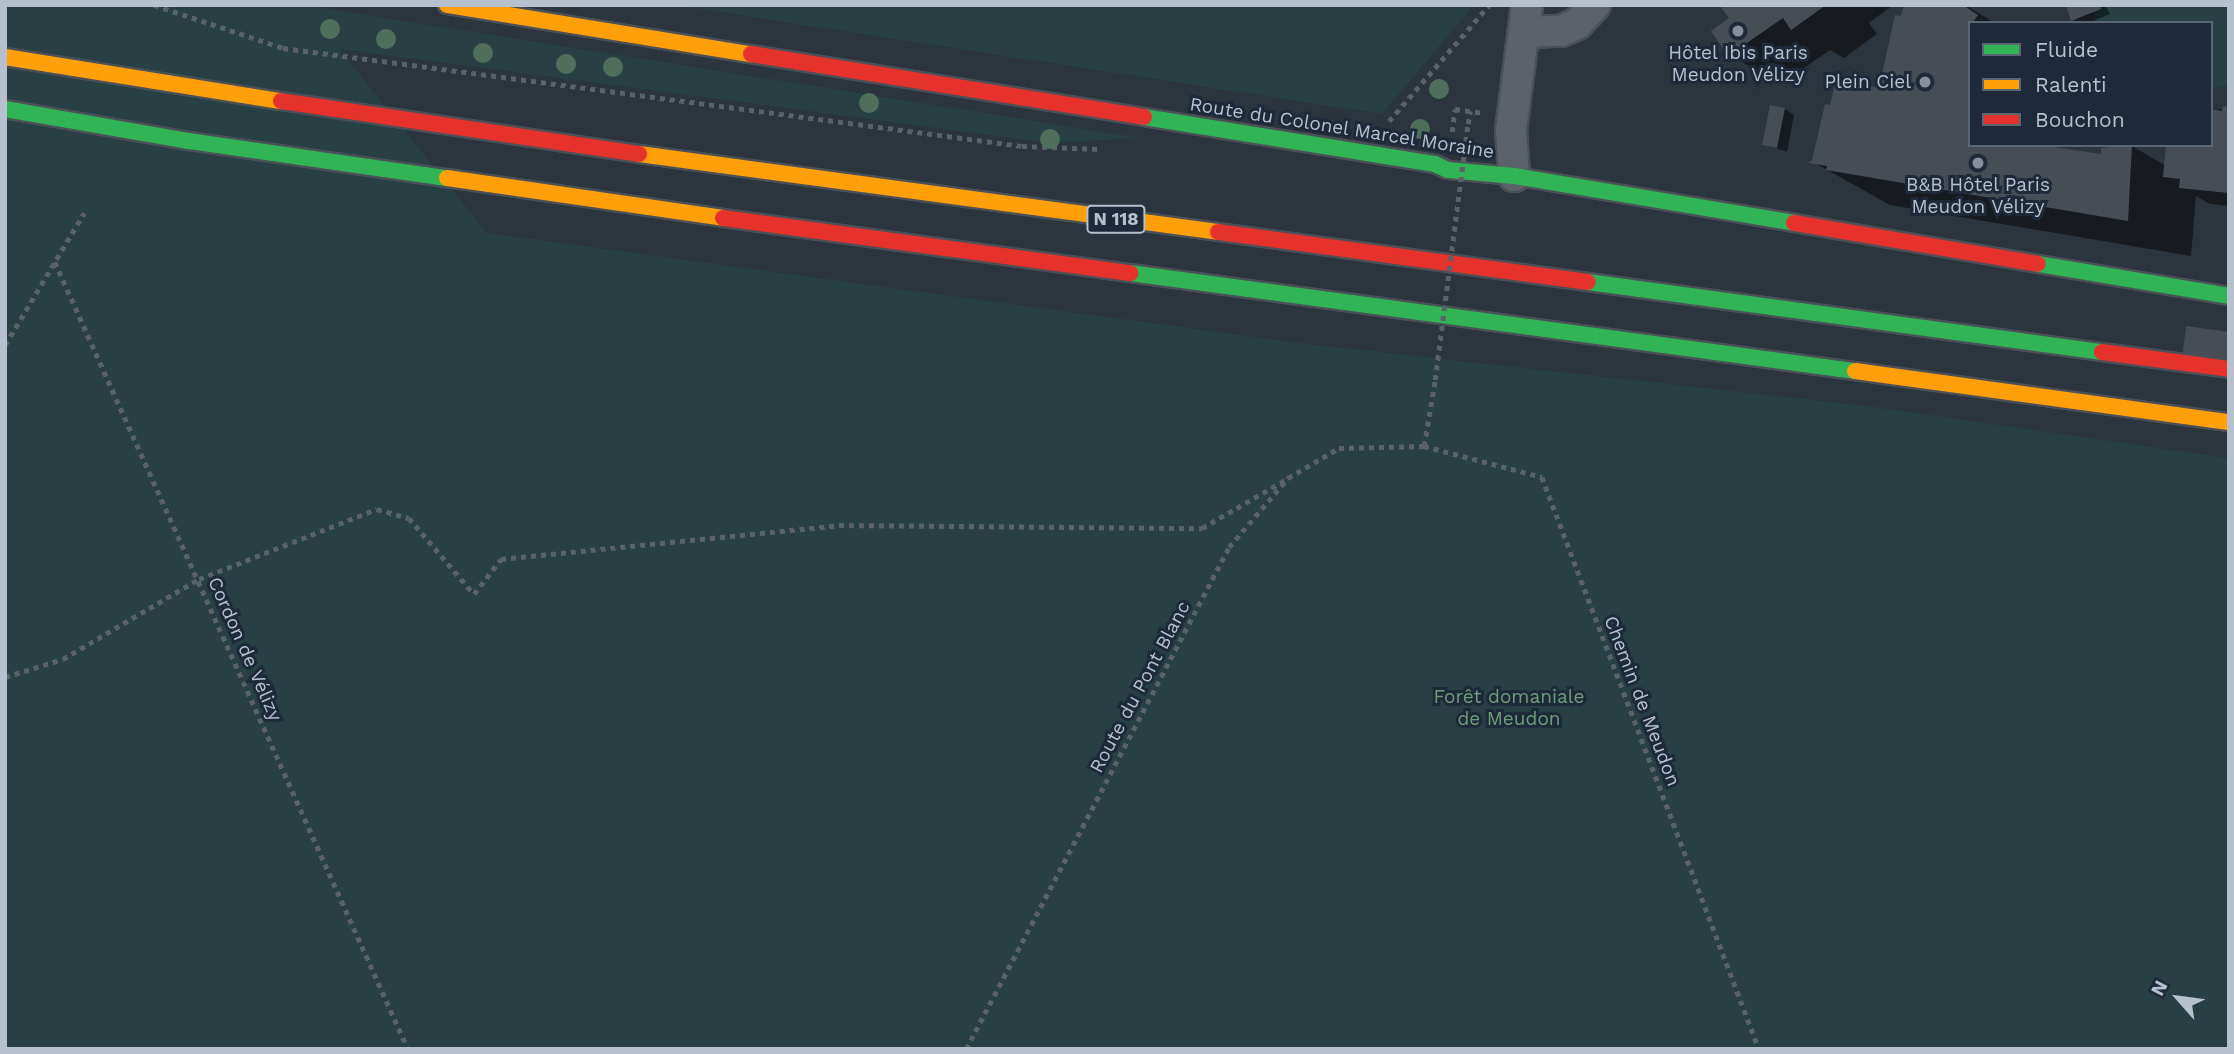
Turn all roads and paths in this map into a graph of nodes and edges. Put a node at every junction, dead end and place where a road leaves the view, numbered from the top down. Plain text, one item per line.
1 (154, 5) edge
2 (447, 5) edge
3 (1489, 5) edge
4 (1595, 5) edge
5 (1525, 19) edge
6 (5, 57) edge
7 (5, 110) edge
8 (1452, 133) dead end
9 (1101, 149) dead end
10 (1357, 151) junction
11 (1514, 176) junction
12 (84, 213) dead end
13 (55, 262) junction
14 (2229, 296) edge
15 (5, 345) edge
16 (2229, 369) edge
17 (2229, 422) edge
18 (1424, 446) junction
19 (1289, 478) junction
20 (199, 579) junction
21 (5, 677) edge
22 (408, 1049) edge
23 (966, 1049) edge
24 (1759, 1049) edge

1 - 9 path
2 - 10 main road, Route du Colonel Marcel Moraine
3 - 10 path
4 - 5 street
5 - 11 street
6 - 16 main road, N 118
7 - 17 main road
8 - 18 path, bridge
10 - 11 main road, Route du Colonel Marcel Moraine
11 - 14 main road, Route du Colonel Marcel Moraine
12 - 13 path
13 - 15 path
13 - 20 path, Cordon de Vélizy
18 - 19 path, Route du Pont Blanc
18 - 24 path, Chemin de Meudon
19 - 20 path
19 - 23 path, Route du Pont Blanc
20 - 21 path
20 - 22 path, Cordon de Vélizy

